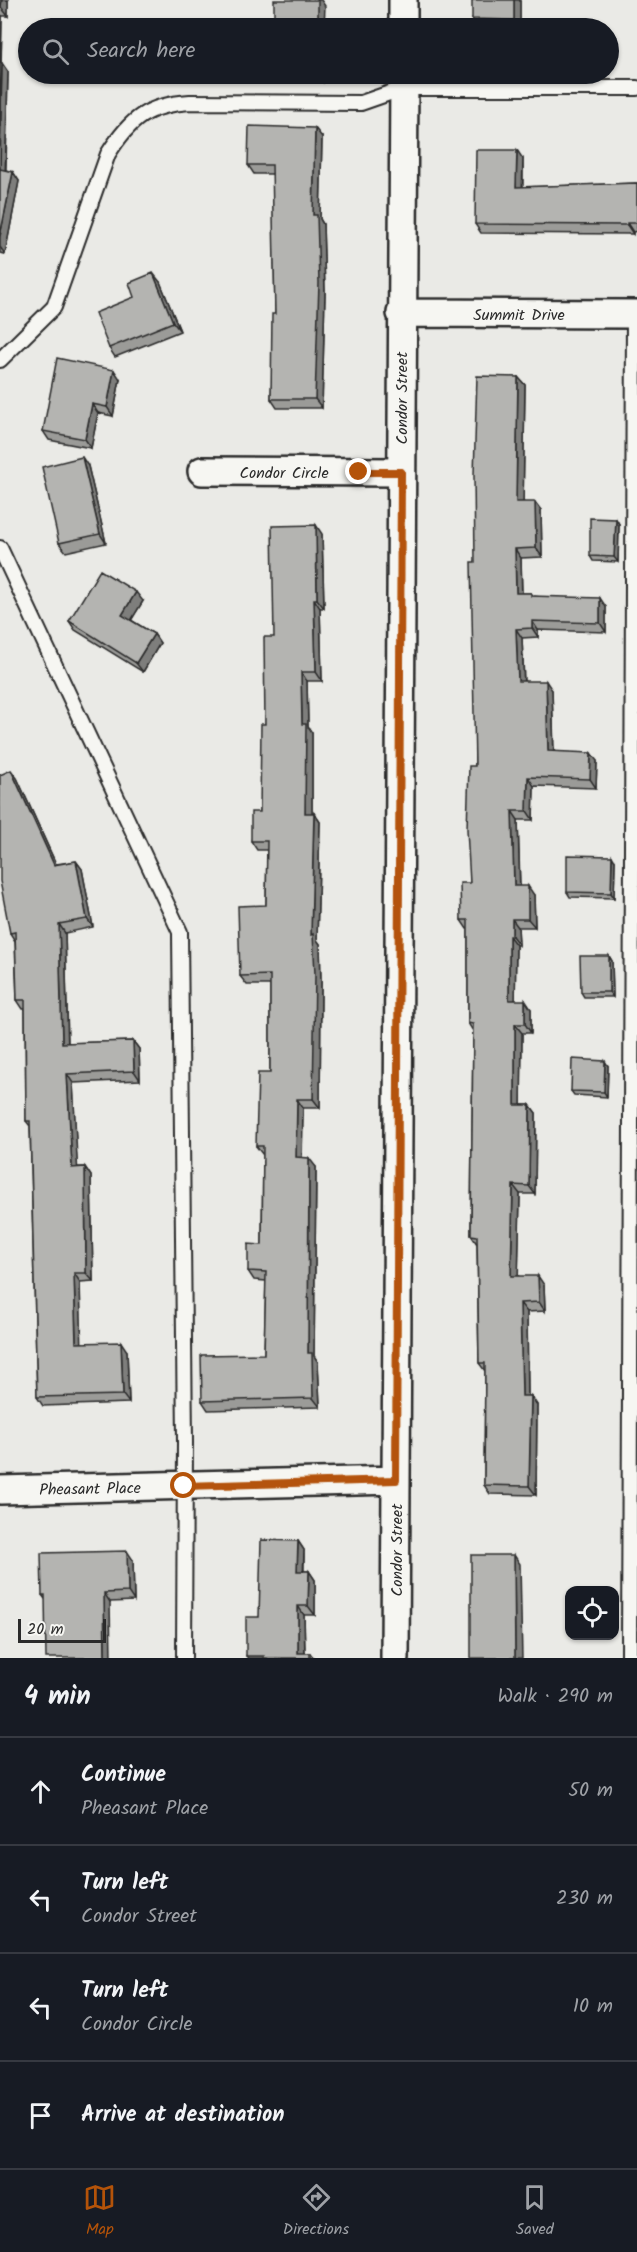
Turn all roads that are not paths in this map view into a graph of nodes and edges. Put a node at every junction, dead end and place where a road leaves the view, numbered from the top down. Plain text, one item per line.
1 (403, 0) edge
2 (403, 18) edge
3 (398, 84) edge
4 (404, 84) edge
5 (504, 84) edge
6 (637, 88) edge
7 (401, 313) junction
8 (636, 314) edge
9 (0, 360) edge
10 (202, 471) dead end
11 (401, 472) junction
12 (0, 548) edge
13 (396, 1480) junction
14 (184, 1486) junction
15 (0, 1490) edge
16 (184, 1658) edge
17 (395, 1658) edge
18 (629, 1658) edge

1 - 2 street
3 - 9 lane
4 - 7 street, Condor Street
5 - 6 lane
7 - 8 street, Summit Drive
7 - 11 street, Condor Street
8 - 18 lane
10 - 11 street, Condor Circle
11 - 13 street, Condor Street
12 - 14 lane
13 - 14 street, Pheasant Place
13 - 17 street, Condor Street
14 - 15 street, Pheasant Place
14 - 16 lane

